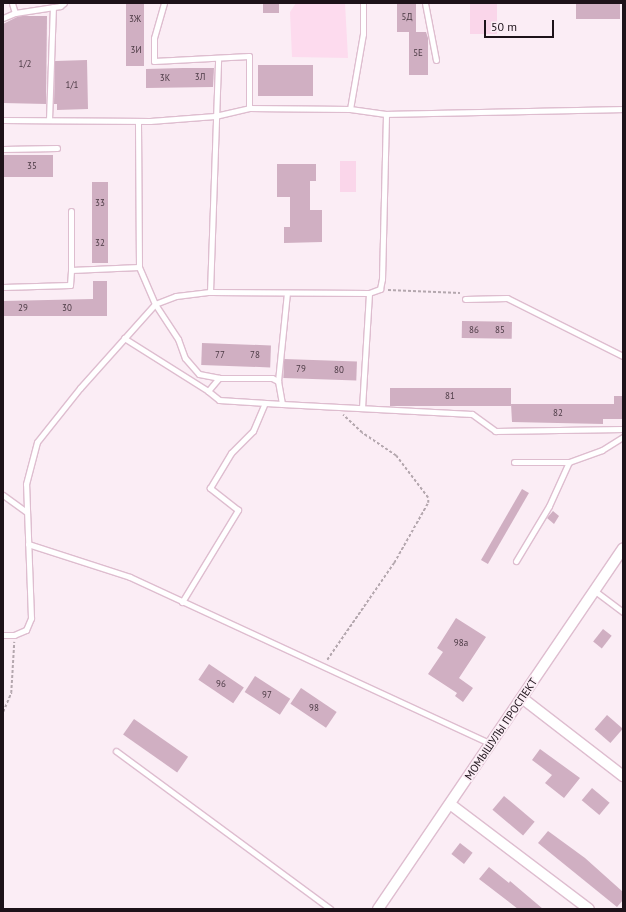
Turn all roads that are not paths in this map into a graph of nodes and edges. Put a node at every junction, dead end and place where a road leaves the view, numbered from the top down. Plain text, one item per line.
1 (12, 3) edge
2 (64, 3) edge
3 (164, 3) edge
4 (363, 3) edge
5 (425, 3) edge
6 (53, 7) junction
7 (15, 13) junction
8 (3, 18) edge
9 (218, 58) junction
10 (436, 60) dead end
11 (250, 108) junction
12 (623, 109) edge
13 (350, 110) junction
14 (386, 114) junction
15 (214, 116) junction
16 (3, 120) edge
17 (49, 120) junction
18 (138, 120) junction
19 (57, 148) dead end
20 (3, 149) edge
21 (71, 211) dead end
22 (139, 267) junction
23 (71, 270) junction
24 (3, 287) edge
25 (210, 292) junction
26 (287, 293) junction
27 (369, 293) junction
28 (465, 299) road end
29 (155, 304) junction
30 (124, 338) junction
31 (623, 356) edge
32 (219, 378) junction
33 (278, 380) junction
34 (208, 391) junction
35 (265, 403) junction
36 (282, 404) junction
37 (362, 408) junction
38 (623, 429) edge
39 (623, 437) edge
40 (514, 462) dead end
41 (569, 462) junction
42 (3, 495) edge
43 (26, 512) junction
44 (28, 544) junction
45 (623, 548) edge
46 (516, 561) dead end
47 (595, 591) junction
48 (182, 602) junction
49 (623, 612) edge
50 (3, 634) edge
51 (522, 698) junction
52 (491, 744) junction
53 (116, 751) dead end
54 (623, 776) edge
55 (450, 804) junction
56 (330, 909) edge
57 (378, 909) edge
58 (589, 909) edge

1 - 7 lane
2 - 6 lane
3 - 9 lane
4 - 13 lane
5 - 10 lane
6 - 7 lane
6 - 17 lane
7 - 8 lane
9 - 11 lane
9 - 15 lane
11 - 13 lane
11 - 15 lane
12 - 14 lane
13 - 14 lane
14 - 27 lane
15 - 18 lane
15 - 25 lane
16 - 17 lane
17 - 18 lane
18 - 22 lane
19 - 20 lane
21 - 23 lane
22 - 23 lane
22 - 29 lane
23 - 24 lane
25 - 26 lane
25 - 29 lane
26 - 27 lane
26 - 33 lane
27 - 37 lane
28 - 31 lane
29 - 30 lane
29 - 32 lane
30 - 34 lane
30 - 43 lane
32 - 33 lane
32 - 34 lane
33 - 36 lane
34 - 35 lane
35 - 36 lane
35 - 48 lane
36 - 37 lane
37 - 38 lane
39 - 41 lane
40 - 41 lane
41 - 46 lane
42 - 43 lane
43 - 44 lane
44 - 48 lane
44 - 50 lane
45 - 47 street, МОМЫШУЛЫ ПРОСПЕКТ
47 - 49 lane
47 - 51 street, МОМЫШУЛЫ ПРОСПЕКТ
48 - 52 lane
51 - 52 street, МОМЫШУЛЫ ПРОСПЕКТ
51 - 54 street
52 - 55 street, МОМЫШУЛЫ ПРОСПЕКТ
53 - 56 lane
55 - 57 street, МОМЫШУЛЫ ПРОСПЕКТ
55 - 58 street

